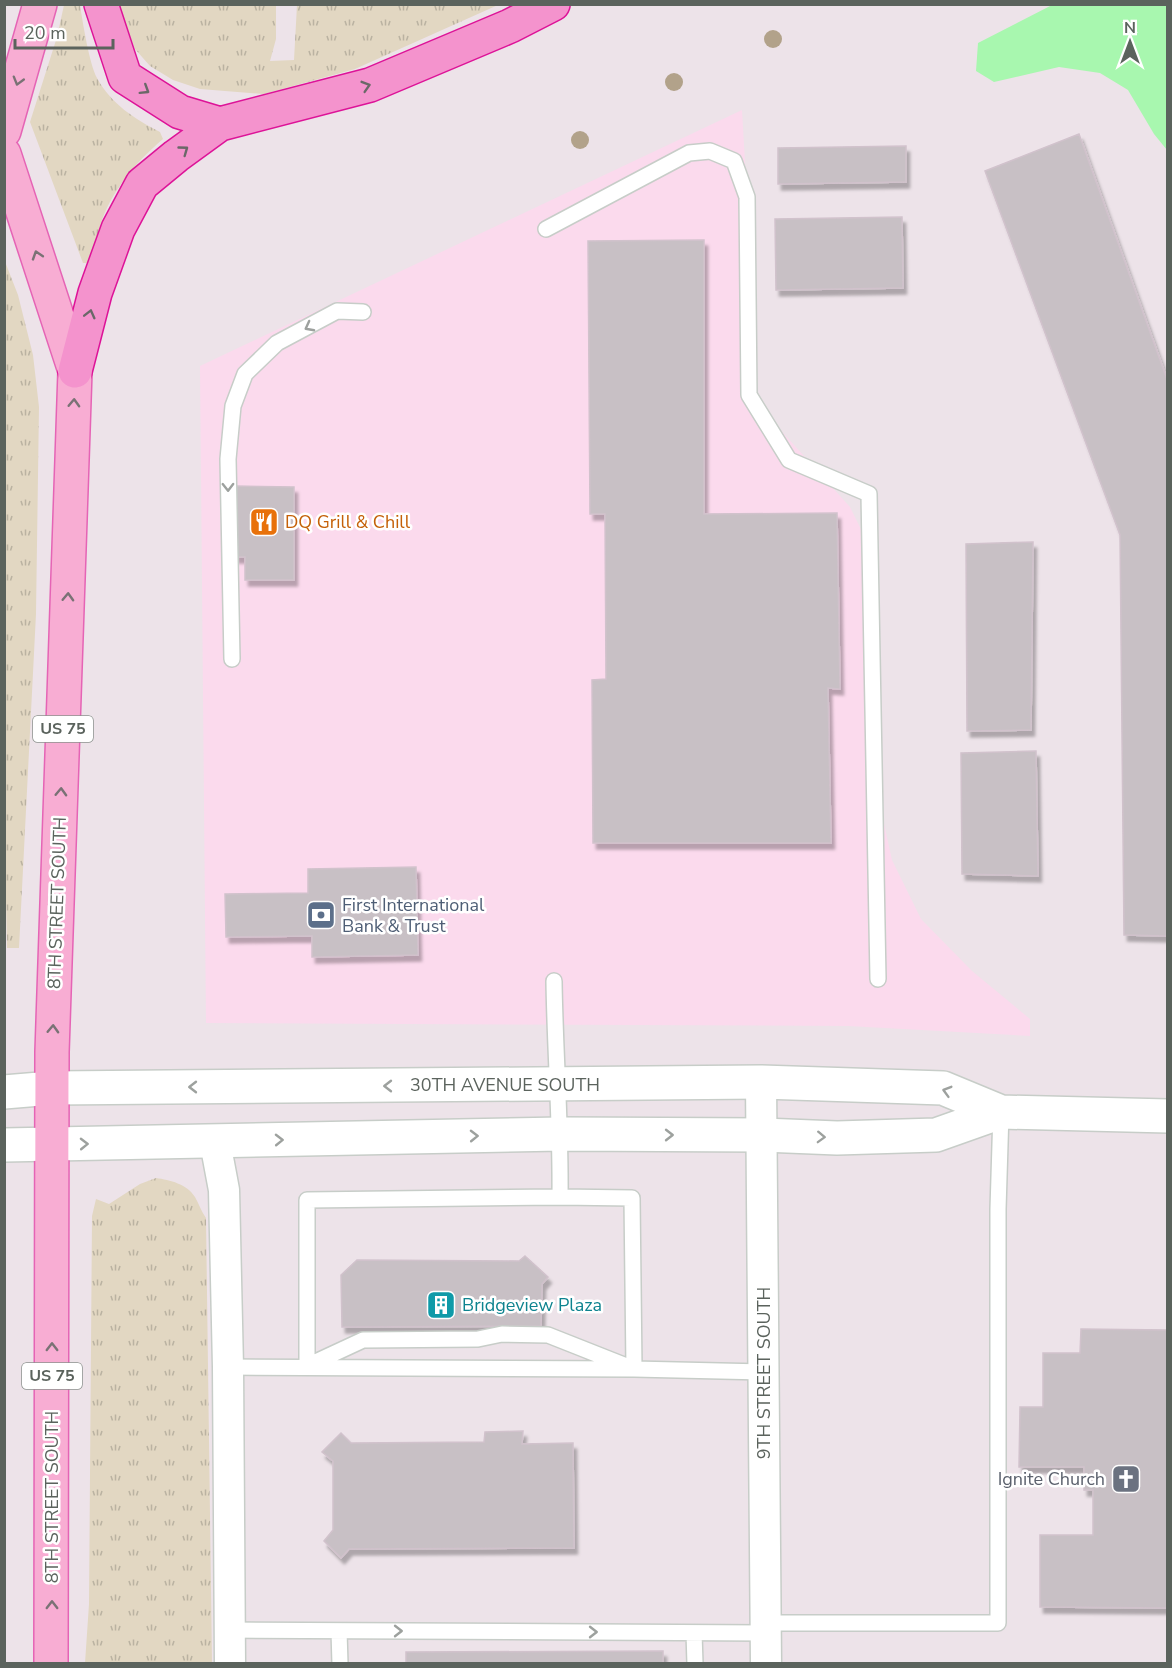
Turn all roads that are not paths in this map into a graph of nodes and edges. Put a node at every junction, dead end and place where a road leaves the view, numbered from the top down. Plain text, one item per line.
1 (40, 4) edge
2 (100, 4) edge
3 (553, 4) edge
4 (220, 124) junction
5 (4, 131) edge
6 (4, 154) edge
7 (546, 229) dead end
8 (363, 312) dead end
9 (75, 371) junction
10 (232, 658) dead end
11 (878, 979) dead end
12 (554, 981) dead end
13 (761, 1082) junction
14 (558, 1084) junction
15 (52, 1088) junction
16 (4, 1092) edge
17 (1001, 1112) junction
18 (1167, 1116) edge
19 (561, 1134) junction
20 (763, 1135) junction
21 (215, 1142) junction
22 (4, 1145) edge
23 (52, 1145) junction
24 (560, 1197) junction
25 (307, 1365) junction
26 (228, 1367) junction
27 (634, 1369) junction
28 (764, 1372) junction
29 (766, 1628) junction
30 (230, 1630) junction
31 (339, 1631) junction
32 (694, 1633) junction
33 (51, 1664) edge
34 (230, 1664) edge
35 (340, 1664) edge
36 (694, 1664) edge
37 (766, 1664) edge

1 -> 5 main road
2 -> 4 highway
4 -> 3 highway
9 -> 4 highway
9 -> 6 main road, 8TH STREET SOUTH / US 75
7 - 11 lane
8 -> 10 lane
15 -> 9 main road, 8TH STREET SOUTH / US 75
12 - 14 lane
13 - 14 street, 30TH AVENUE SOUTH
17 -> 13 street, 30TH AVENUE SOUTH
13 - 20 street, 9TH STREET SOUTH
14 -> 15 street, 30TH AVENUE SOUTH
14 - 19 lane
15 - 16 street, 30TH AVENUE SOUTH
15 - 23 main road, 8TH STREET SOUTH / US 75
17 - 18 street, 30TH AVENUE SOUTH
20 -> 17 street, 30TH AVENUE SOUTH
17 - 29 lane
19 -> 20 street, 30TH AVENUE SOUTH
21 -> 19 street, 30TH AVENUE SOUTH
19 - 24 lane
20 - 28 street, 9TH STREET SOUTH
23 -> 21 street, 30TH AVENUE SOUTH
21 - 26 street
22 - 23 street, 30TH AVENUE SOUTH
33 -> 23 main road, 8TH STREET SOUTH / US 75
24 - 25 lane
24 - 27 lane
25 - 26 lane
25 - 27 lane
25 - 27 lane
26 - 30 street
27 - 28 lane
28 - 29 street, 9TH STREET SOUTH
29 - 32 lane
29 - 37 street, 9TH STREET SOUTH
30 - 31 lane
30 - 34 street
31 -> 32 lane
31 - 35 lane
32 - 36 lane

